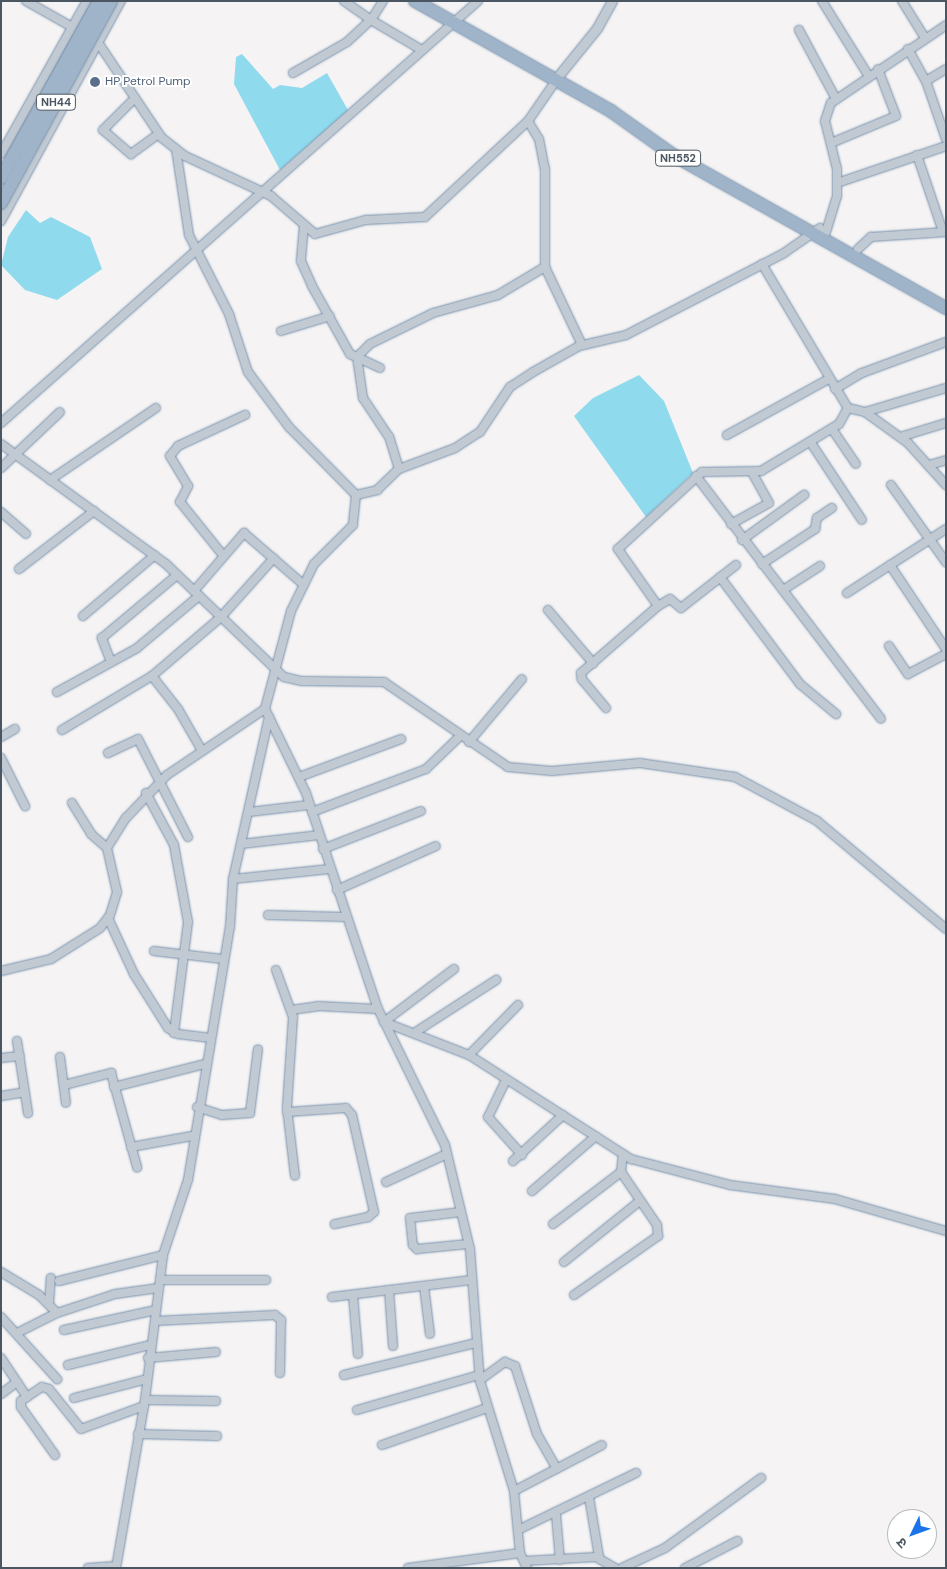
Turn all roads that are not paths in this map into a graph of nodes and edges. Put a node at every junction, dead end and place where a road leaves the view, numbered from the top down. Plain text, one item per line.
1 (26, 1) edge
2 (87, 1) edge
3 (99, 1) edge
4 (111, 1) edge
5 (121, 1) edge
6 (344, 1) edge
7 (383, 1) edge
8 (415, 1) edge
9 (431, 1) edge
10 (478, 1) edge
11 (612, 1) edge
12 (822, 1) edge
13 (902, 1) edge
14 (457, 18) junction
15 (371, 20) junction
16 (946, 25) edge
17 (72, 27) junction
18 (799, 30) dead end
19 (925, 38) junction
20 (99, 44) junction
21 (908, 49) junction
22 (422, 50) junction
23 (878, 69) junction
24 (946, 69) edge
25 (293, 73) dead end
26 (868, 75) junction
27 (557, 78) junction
28 (926, 81) junction
29 (835, 97) junction
30 (134, 99) junction
31 (528, 121) junction
32 (159, 134) junction
33 (946, 139) edge
34 (831, 143) junction
35 (946, 146) edge
36 (176, 149) junction
37 (1, 154) edge
38 (917, 155) junction
39 (185, 156) junction
40 (177, 161) junction
41 (1, 178) edge
42 (837, 183) junction
43 (271, 196) junction
44 (1, 203) edge
45 (1, 221) edge
46 (304, 225) junction
47 (820, 231) junction
48 (944, 232) edge
49 (858, 249) junction
50 (196, 250) junction
51 (762, 264) junction
52 (545, 267) junction
53 (946, 300) edge
54 (946, 308) edge
55 (330, 316) junction
56 (281, 331) dead end
57 (946, 342) edge
58 (582, 345) junction
59 (356, 357) junction
60 (380, 368) dead end
61 (829, 379) junction
62 (946, 388) edge
63 (835, 389) junction
64 (156, 408) dead end
65 (848, 408) junction
66 (60, 412) dead end
67 (865, 412) junction
68 (245, 416) dead end
69 (1, 423) edge
70 (946, 423) edge
71 (832, 429) junction
72 (728, 436) dead end
73 (900, 437) junction
74 (811, 442) junction
75 (1, 444) edge
76 (14, 454) junction
77 (946, 460) edge
78 (856, 464) dead end
79 (929, 465) junction
80 (1, 468) edge
81 (399, 469) junction
82 (752, 472) junction
83 (696, 476) junction
84 (50, 480) junction
85 (891, 485) dead end
86 (946, 486) edge
87 (356, 495) junction
88 (804, 496) dead end
89 (769, 503) junction
90 (832, 508) dead end
91 (94, 511) junction
92 (1, 512) edge
93 (776, 516) junction
94 (862, 520) dead end
95 (731, 524) junction
96 (946, 529) edge
97 (26, 534) dead end
98 (930, 539) junction
99 (742, 540) junction
100 (222, 554) junction
101 (155, 555) junction
102 (274, 558) junction
103 (946, 562) edge
104 (762, 564) junction
105 (736, 565) dead end
106 (890, 565) junction
107 (820, 566) dead end
108 (18, 569) dead end
109 (177, 575) junction
110 (720, 577) junction
111 (304, 585) junction
112 (783, 590) junction
113 (196, 593) junction
114 (847, 593) dead end
115 (658, 606) junction
116 (548, 610) dead end
117 (83, 616) dead end
118 (221, 617) junction
119 (889, 646) dead end
120 (946, 649) edge
121 (946, 654) edge
122 (112, 662) junction
123 (593, 663) junction
124 (273, 666) junction
125 (152, 676) junction
126 (522, 679) dead end
127 (57, 692) dead end
128 (606, 708) dead end
129 (265, 709) junction
130 (836, 714) dead end
131 (270, 717) junction
132 (881, 719) dead end
133 (15, 729) dead end
134 (62, 730) dead end
135 (460, 736) junction
136 (1, 737) edge
137 (401, 739) dead end
138 (469, 742) junction
139 (202, 749) junction
140 (108, 753) dead end
141 (1, 758) edge
142 (299, 777) junction
143 (161, 780) junction
144 (146, 793) junction
145 (72, 803) dead end
146 (25, 806) dead end
147 (310, 809) junction
148 (421, 811) dead end
149 (249, 812) junction
150 (319, 835) junction
151 (188, 837) dead end
152 (241, 844) junction
153 (436, 846) dead end
154 (107, 848) junction
155 (323, 849) junction
156 (329, 869) junction
157 (233, 879) junction
158 (336, 890) junction
159 (268, 915) dead end
160 (346, 917) junction
161 (108, 918) junction
162 (946, 929) edge
163 (154, 951) dead end
164 (184, 955) junction
165 (223, 959) junction
166 (276, 970) dead end
167 (454, 970) dead end
168 (1, 971) edge
169 (496, 980) dead end
170 (518, 1005) dead end
171 (378, 1009) junction
172 (292, 1010) junction
173 (384, 1022) junction
174 (174, 1033) junction
175 (414, 1034) junction
176 (209, 1038) junction
177 (17, 1041) dead end
178 (258, 1048) dead end
179 (469, 1055) junction
180 (20, 1056) junction
181 (60, 1056) dead end
182 (1, 1058) edge
183 (205, 1064) junction
184 (506, 1080) junction
185 (64, 1085) junction
186 (114, 1087) junction
187 (25, 1092) junction
188 (1, 1096) edge
189 (66, 1103) dead end
190 (197, 1107) junction
191 (287, 1112) junction
192 (28, 1113) dead end
193 (563, 1116) junction
194 (192, 1136) junction
195 (596, 1136) junction
196 (131, 1147) junction
197 (447, 1154) junction
198 (623, 1154) junction
199 (522, 1155) junction
200 (513, 1161) dead end
201 (137, 1166) dead end
202 (620, 1172) junction
203 (295, 1176) dead end
204 (386, 1182) dead end
205 (532, 1191) dead end
206 (640, 1201) junction
207 (461, 1212) junction
208 (335, 1224) dead end
209 (553, 1224) dead end
210 (946, 1231) edge
211 (468, 1244) junction
212 (163, 1255) junction
213 (564, 1262) dead end
214 (1, 1272) edge
215 (266, 1280) dead end
216 (471, 1280) junction
217 (159, 1284) junction
218 (424, 1286) junction
219 (389, 1290) junction
220 (353, 1295) junction
221 (574, 1295) dead end
222 (332, 1297) dead end
223 (49, 1304) junction
224 (156, 1310) junction
225 (57, 1313) junction
226 (1, 1317) edge
227 (155, 1322) junction
228 (64, 1330) dead end
229 (18, 1332) junction
230 (430, 1334) dead end
231 (475, 1343) junction
232 (150, 1345) junction
233 (393, 1346) dead end
234 (216, 1352) dead end
235 (358, 1354) dead end
236 (1, 1358) edge
237 (148, 1358) junction
238 (68, 1365) dead end
239 (280, 1373) dead end
240 (344, 1375) dead end
241 (57, 1378) dead end
242 (480, 1378) junction
243 (147, 1379) junction
244 (17, 1382) junction
245 (1, 1394) edge
246 (27, 1397) junction
247 (74, 1398) dead end
248 (216, 1401) dead end
249 (145, 1403) junction
250 (487, 1408) junction
251 (357, 1410) dead end
252 (138, 1434) junction
253 (217, 1436) dead end
254 (382, 1445) dead end
255 (602, 1445) dead end
256 (55, 1455) dead end
257 (557, 1469) junction
258 (636, 1472) dead end
259 (762, 1478) dead end
260 (514, 1491) junction
261 (589, 1497) junction
262 (556, 1515) junction
263 (520, 1529) junction
264 (737, 1541) dead end
265 (520, 1553) junction
266 (599, 1557) junction
267 (492, 1559) junction
268 (566, 1562) edge
269 (526, 1564) edge
270 (465, 1565) edge
271 (116, 1567) edge
272 (88, 1568) edge
273 (408, 1568) edge
274 (495, 1568) edge
275 (615, 1568) edge
276 (622, 1568) edge
277 (685, 1568) edge

1 - 17 street
2 - 17 street
3 - 41 highway, NH44, bridge
4 - 44 highway, NH44, bridge
5 - 20 street
6 - 15 street
7 - 15 street
8 - 14 highway, NH552
9 - 14 highway, NH552
10 - 14 street
11 - 27 street
12 - 26 street
13 - 19 street
14 - 22 street
14 - 27 highway, NH552
15 - 22 street
15 - 25 street
16 - 19 street
17 - 37 street
18 - 29 street
19 - 21 street
20 - 30 street
20 - 45 street
21 - 23 street
21 - 28 street
22 - 43 street
23 - 26 street
23 - 34 street
24 - 28 street
26 - 29 street
27 - 31 street
27 - 47 highway, NH552
28 - 33 street
29 - 34 street
30 - 32 street
30 - 32 street
31 - 46 street
31 - 52 street
32 - 36 street
34 - 42 street
35 - 38 street
36 - 39 street
36 - 40 street
38 - 42 street
38 - 48 street
39 - 40 street
39 - 43 street
40 - 50 street
42 - 47 street
43 - 46 street
43 - 50 street
46 - 55 street
47 - 49 highway, NH552
47 - 51 street
47 - 54 highway, NH552
48 - 49 street
49 - 53 highway, NH552
50 - 69 street
50 - 87 street
51 - 58 street
51 - 61 street
52 - 58 street
52 - 59 street
55 - 56 street
55 - 59 street
57 - 63 street
58 - 81 street
59 - 60 street
59 - 81 street
61 - 63 street
61 - 72 street
62 - 67 street
63 - 65 street
64 - 84 street
65 - 67 street
65 - 71 street
66 - 76 street
67 - 73 street
68 - 100 street
70 - 73 street
71 - 74 street
71 - 78 street
73 - 79 street
74 - 82 street
74 - 94 street
75 - 76 street
76 - 80 street
76 - 84 street
77 - 79 street
79 - 86 street
81 - 87 street
82 - 83 street
82 - 89 street
83 - 95 street
83 - 115 street
84 - 91 street
85 - 98 street
87 - 111 street
88 - 93 street
89 - 93 street
89 - 95 street
90 - 104 street
91 - 101 street
91 - 108 street
92 - 97 street
93 - 99 street
95 - 99 street
96 - 98 street
98 - 103 street
98 - 106 street
99 - 104 street
100 - 102 street
100 - 113 street
101 - 109 street
101 - 117 street
102 - 111 street
102 - 118 street
104 - 112 street
105 - 110 street
106 - 114 street
106 - 120 street
107 - 112 street
109 - 113 street
109 - 122 street
110 - 115 street
110 - 130 street
111 - 124 street
112 - 132 street
113 - 118 street
113 - 122 street
115 - 123 street
116 - 123 street
118 - 124 street
118 - 125 street
119 - 121 street
122 - 127 street
123 - 128 street
124 - 129 street
124 - 135 street
125 - 134 street
125 - 139 street
126 - 138 street
129 - 131 street
129 - 139 street
131 - 142 street
131 - 149 street
133 - 136 street
135 - 138 street
135 - 147 street
137 - 142 street
138 - 162 street
139 - 143 street
140 - 143 street
141 - 146 street
142 - 147 street
143 - 144 street
143 - 151 street
144 - 154 street
144 - 164 street
145 - 154 street
147 - 149 street
147 - 150 street
148 - 155 street
149 - 152 street
150 - 152 street
150 - 155 street
152 - 157 street
153 - 158 street
154 - 161 street
155 - 156 street
156 - 157 street
156 - 158 street
157 - 165 street
158 - 160 street
159 - 160 street
160 - 171 street
161 - 168 street
161 - 174 street
163 - 164 street
164 - 165 street
164 - 174 street
165 - 176 street
166 - 172 street
167 - 173 street
169 - 175 street
170 - 179 street
171 - 172 street
171 - 173 street
172 - 191 street
173 - 175 street
173 - 197 street
174 - 176 street
175 - 179 street
176 - 183 street
177 - 180 street
178 - 190 street
179 - 184 street
180 - 182 street
180 - 187 street
181 - 185 street
183 - 186 street
183 - 190 street
184 - 193 street
184 - 199 street
185 - 186 street
185 - 189 street
186 - 196 street
187 - 188 street
187 - 192 street
190 - 194 street
191 - 203 street
191 - 208 street
193 - 195 street
193 - 199 street
194 - 196 street
194 - 212 street
195 - 198 street
195 - 205 street
196 - 201 street
197 - 204 street
197 - 207 street
198 - 202 street
198 - 210 street
199 - 200 street
202 - 206 street
202 - 209 street
206 - 213 street
206 - 221 street
207 - 211 street
207 - 211 street
211 - 216 street
212 - 217 street
212 - 223 street
214 - 223 street
215 - 217 street
216 - 218 street
216 - 231 street
217 - 224 street
217 - 225 street
218 - 219 street
218 - 230 street
219 - 220 street
219 - 233 street
220 - 222 street
220 - 235 street
223 - 225 street
224 - 227 street
224 - 228 street
225 - 229 street
226 - 229 street
227 - 232 street
227 - 239 street
229 - 241 street
231 - 240 street
231 - 242 street
232 - 237 street
232 - 238 street
234 - 237 street
236 - 244 street
237 - 243 street
242 - 250 street
242 - 251 street
242 - 257 street
243 - 247 street
243 - 249 street
244 - 245 street
244 - 246 street
246 - 249 street
246 - 256 street
248 - 249 street
249 - 252 street
250 - 254 street
250 - 260 street
252 - 253 street
252 - 271 street
255 - 257 street
257 - 260 street
258 - 261 street
259 - 276 street
260 - 263 street
261 - 262 street
261 - 266 street
262 - 263 street
262 - 268 street
263 - 265 street
264 - 277 street
265 - 267 street
265 - 269 street
266 - 268 street
266 - 275 street
267 - 270 street
267 - 274 street
268 - 269 street
270 - 273 street
271 - 272 street

